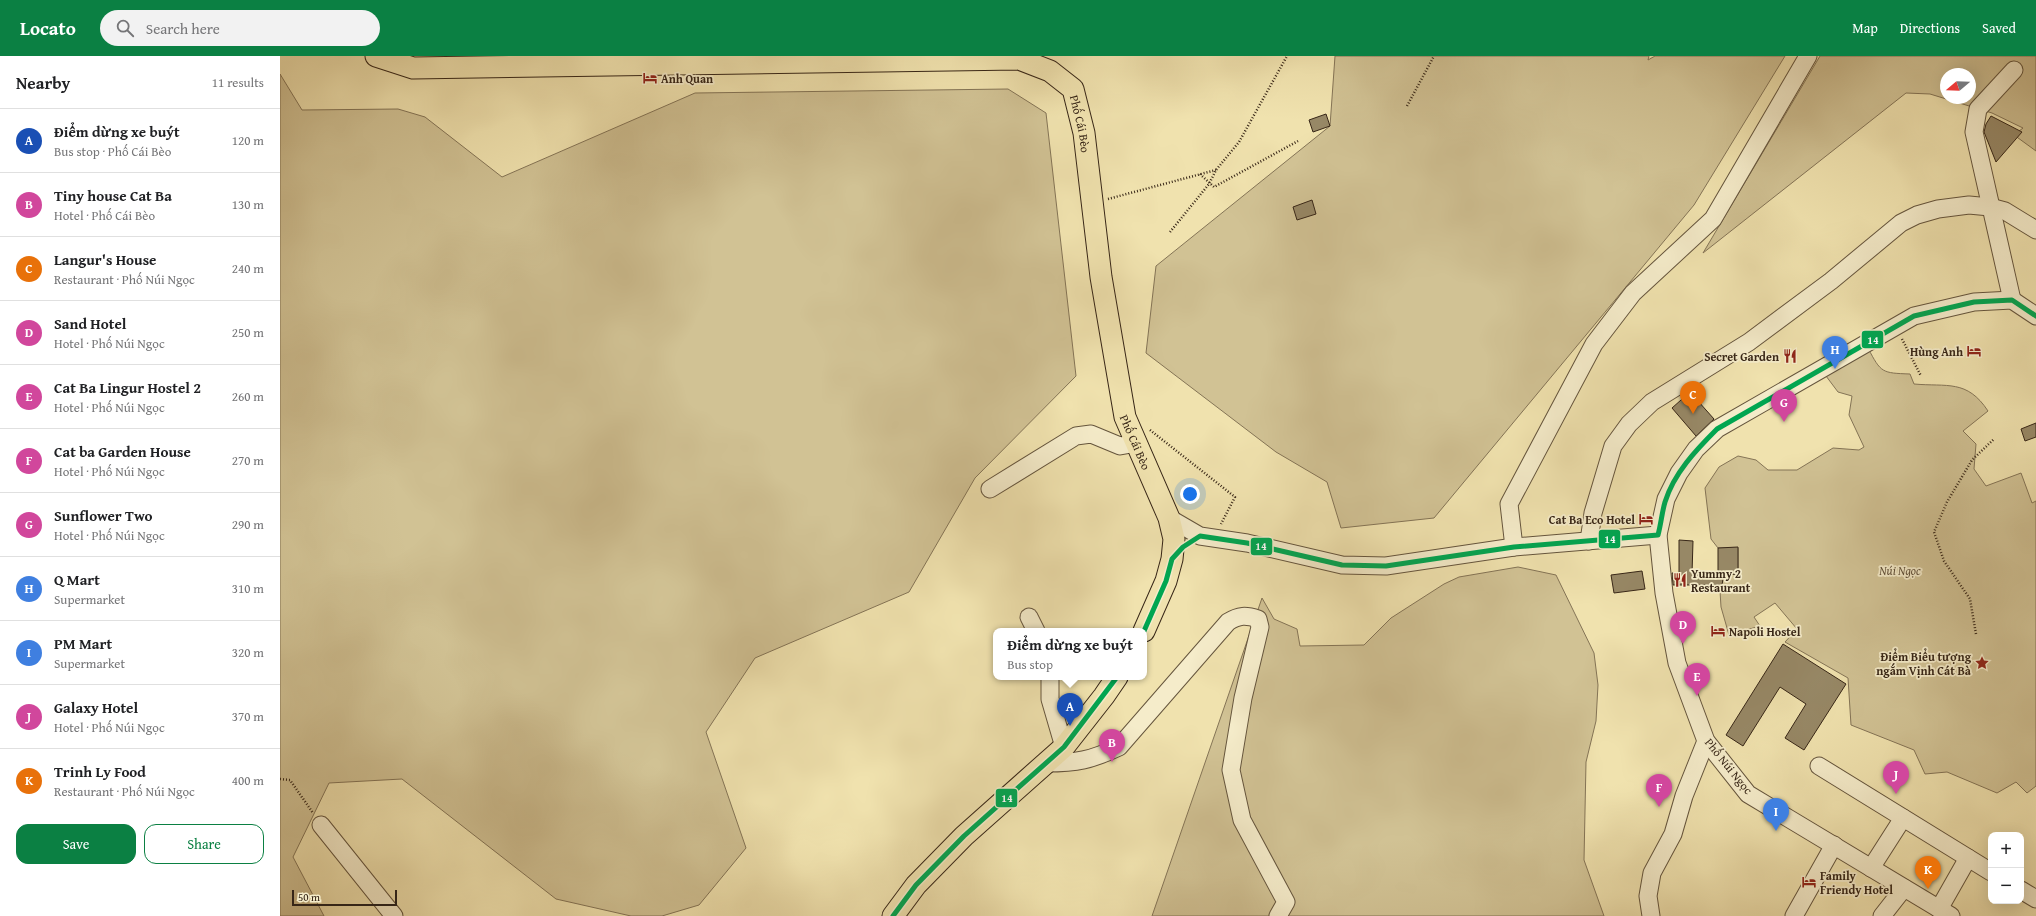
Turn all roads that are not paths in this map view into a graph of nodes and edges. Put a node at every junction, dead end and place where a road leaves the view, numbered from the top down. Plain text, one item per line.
1 (376, 56) edge
2 (1808, 56) edge
3 (473, 62) edge
4 (2014, 70) dead end
5 (1990, 207) junction
6 (2036, 230) edge
7 (2012, 300) junction
8 (2036, 316) edge
9 (1142, 436) junction
10 (990, 489) dead end
11 (1169, 518) junction
12 (1658, 535) junction
13 (1207, 537) junction
14 (1589, 541) junction
15 (1514, 547) junction
16 (1172, 558) junction
17 (1145, 628) edge
18 (1050, 680) edge
19 (1114, 680) edge
20 (1706, 741) junction
21 (1064, 747) junction
22 (1046, 764) junction
23 (1819, 766) dead end
24 (1903, 818) junction
25 (321, 825) road end
26 (1834, 845) junction
27 (1968, 858) junction
28 (1871, 868) junction
29 (1988, 870) edge
30 (1904, 888) junction
31 (2024, 892) edge
32 (2036, 899) edge
33 (1945, 912) edge
34 (394, 916) edge
35 (893, 916) edge
36 (1278, 916) edge
37 (1650, 916) edge
38 (1794, 916) edge
39 (1882, 916) edge

1 - 3 main road, Phố Cái Bèo
2 - 15 street
3 - 9 main road, Phố Cái Bèo
4 - 5 street
5 - 6 street
5 - 7 street
5 - 14 street
7 - 8 street
7 - 12 street, Phố Núi Ngọc
9 - 10 street
9 - 11 main road, Phố Cái Bèo
11 - 13 street
11 - 16 main road, Phố Cái Bèo
12 - 14 street
12 - 20 street, Phố Núi Ngọc
13 - 15 street
13 - 16 street
14 - 15 street
16 - 17 main road, Phố Cái Bèo
18 - 21 street
19 - 21 main road
20 - 26 street, Phố Núi Ngọc
20 - 37 street
21 - 22 main road
22 - 35 main road
22 - 36 street
23 - 24 street
24 - 27 street
24 - 28 street
25 - 34 street
26 - 28 street, Phố Núi Ngọc
26 - 38 street
27 - 29 street
27 - 33 street
28 - 30 street, Phố Núi Ngọc
30 - 33 street, Phố Núi Ngọc
30 - 39 street
31 - 32 street

